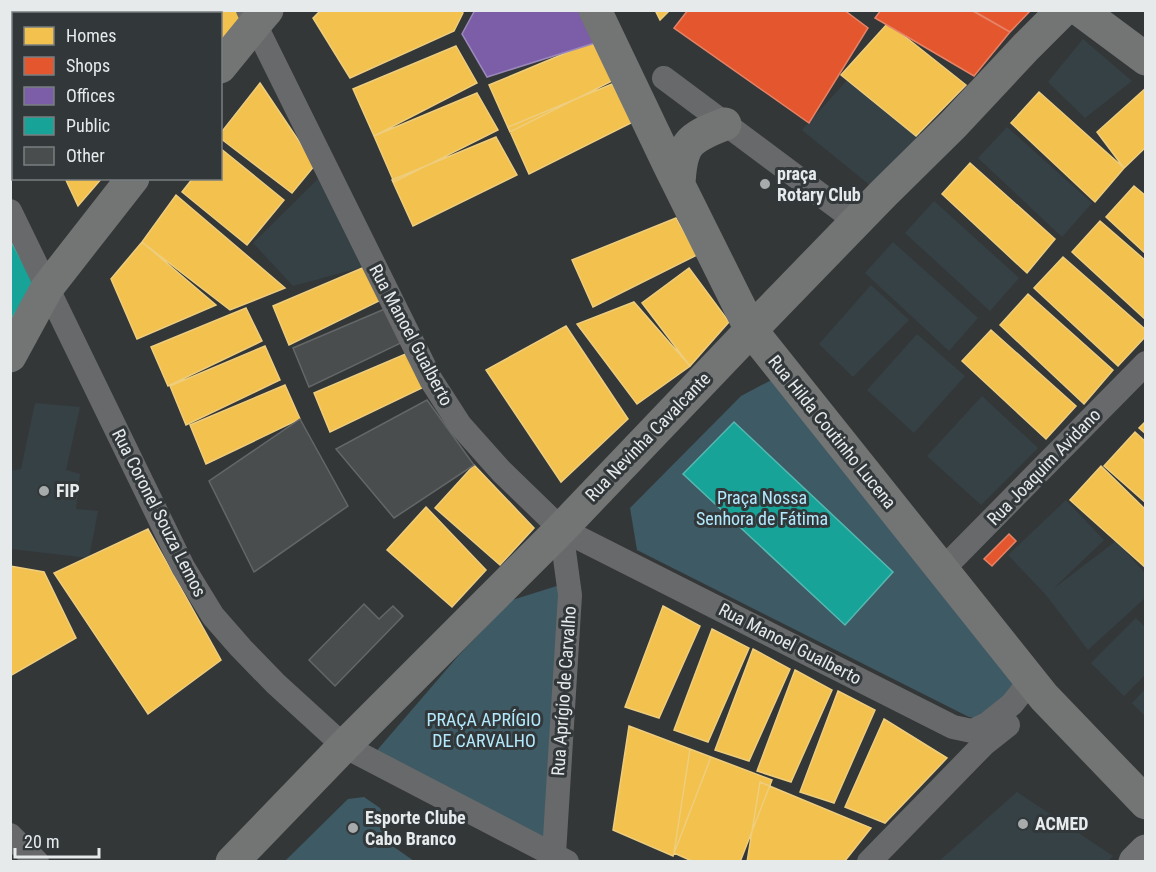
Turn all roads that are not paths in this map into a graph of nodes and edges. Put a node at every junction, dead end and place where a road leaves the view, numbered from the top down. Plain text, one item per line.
1 (595, 10) edge
2 (1063, 10) edge
3 (1080, 10) edge
4 (257, 15) edge
5 (1146, 59) edge
6 (222, 65) edge
7 (664, 78) dead end
8 (725, 124) junction
9 (131, 180) edge
10 (679, 184) junction
11 (10, 211) edge
12 (857, 222) junction
13 (47, 288) junction
14 (751, 330) junction
15 (10, 356) edge
16 (1146, 363) edge
17 (561, 529) junction
18 (942, 570) junction
19 (1035, 685) junction
20 (953, 727) junction
21 (344, 746) junction
22 (966, 762) junction
23 (1146, 803) edge
24 (10, 835) edge
25 (1146, 851) edge
26 (560, 858) edge
27 (37, 861) edge
28 (232, 861) edge
29 (869, 861) edge
30 (1136, 861) edge

1 - 10 street, Rua Hilda Coutinho Lucena
2 - 12 street, Rua Nevinha Cavalcante
3 - 5 street
4 - 6 street
4 - 17 street, Rua Manoel Gualberto
7 - 8 street
8 - 10 street
8 - 12 street
9 - 13 street
10 - 14 street, Rua Hilda Coutinho Lucena
11 - 13 street, Rua Coronel Souza Lemos
12 - 14 street, Rua Nevinha Cavalcante
13 - 15 street
13 - 21 street, Rua Coronel Souza Lemos
14 - 17 street, Rua Nevinha Cavalcante
14 - 18 street, Rua Hilda Coutinho Lucena
16 - 18 street, Rua Joaquim Avidano
17 - 20 street, Rua Manoel Gualberto
17 - 21 street, Rua Nevinha Cavalcante
17 - 26 street, Rua Aprígio de Carvalho
18 - 19 street, Rua Hilda Coutinho Lucena
19 - 20 street, Rua Manoel Gualberto
19 - 22 street
19 - 23 street, Rua Hilda Coutinho Lucena
20 - 22 street
21 - 26 street, Rua Coronel Souza Lemos
21 - 28 street, Rua Nevinha Cavalcante
22 - 29 street
24 - 27 street
25 - 30 main road

